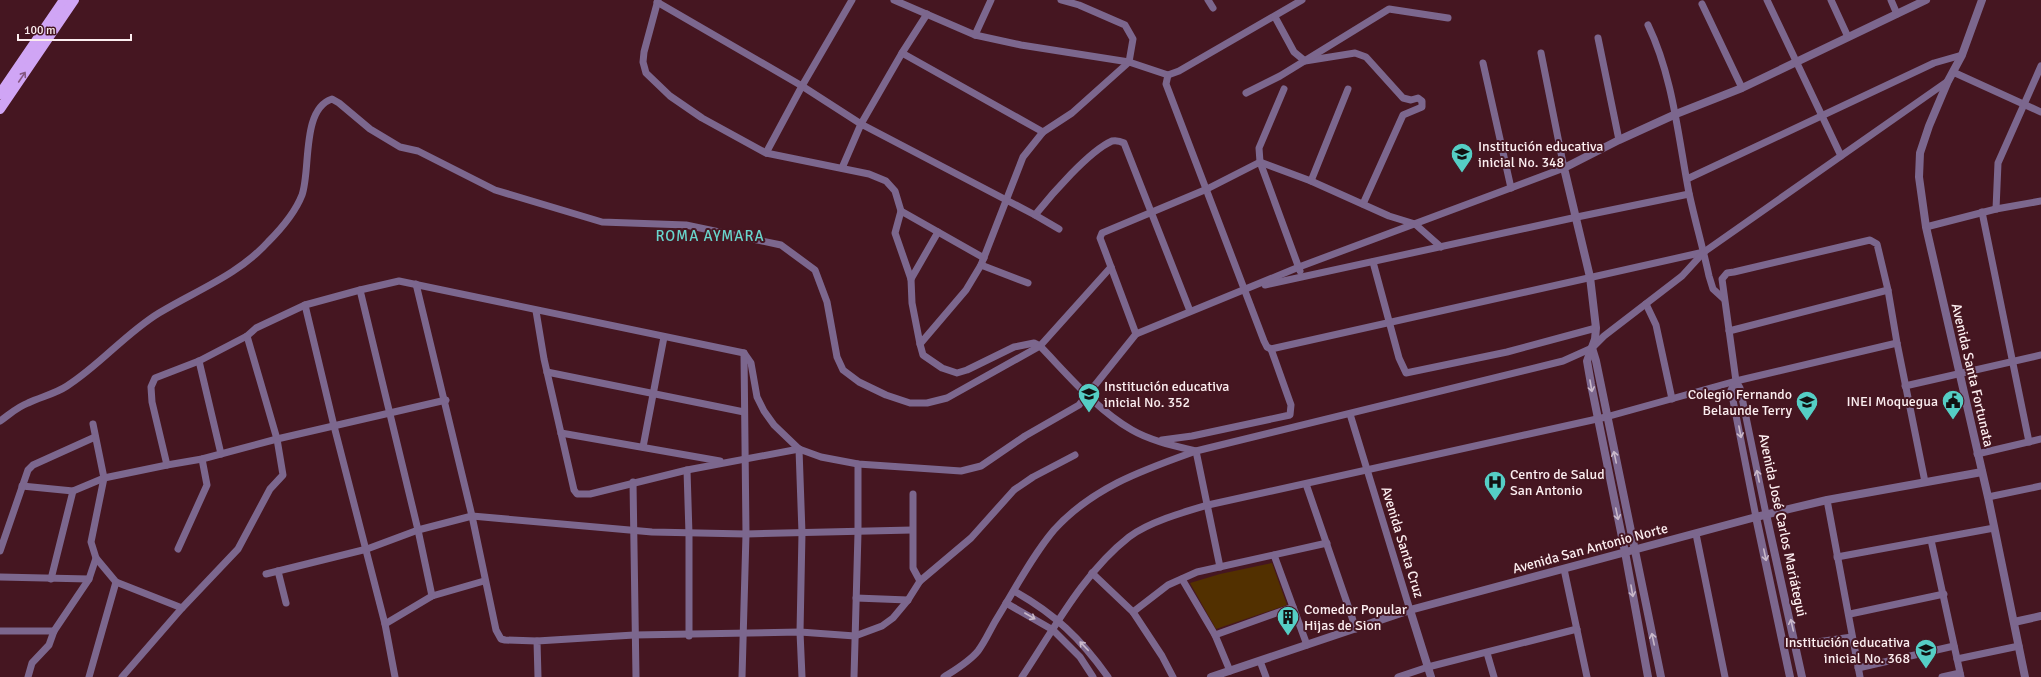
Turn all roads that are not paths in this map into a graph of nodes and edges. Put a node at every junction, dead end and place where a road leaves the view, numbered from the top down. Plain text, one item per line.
1 (64, 0) edge
2 (74, 0) edge
3 (852, 0) edge
4 (894, 0) edge
5 (991, 0) edge
6 (1061, 0) edge
7 (1208, 0) edge
8 (1302, 0) edge
9 (1767, 0) edge
10 (1831, 0) edge
11 (1891, 0) edge
12 (1926, 0) edge
13 (1982, 0) edge
14 (658, 1) edge
15 (1702, 4) dead end
16 (1213, 8) dead end
17 (927, 14) junction
18 (1898, 14) junction
19 (1275, 17) junction
20 (1448, 18) dead end
21 (1648, 25) dead end
22 (975, 35) junction
23 (1848, 37) junction
24 (1598, 38) dead end
25 (902, 53) junction
26 (1542, 53) dead end
27 (1962, 56) junction
28 (1304, 61) junction
29 (1129, 62) junction
30 (1796, 62) junction
31 (1483, 63) dead end
32 (2041, 66) edge
33 (1952, 72) junction
34 (1168, 75) junction
35 (1948, 81) junction
36 (802, 86) junction
37 (1742, 88) junction
38 (1284, 89) dead end
39 (1348, 89) dead end
40 (1246, 93) dead end
41 (0, 94) edge
42 (2024, 106) junction
43 (0, 109) edge
44 (2041, 112) edge
45 (1676, 114) junction
46 (1822, 117) junction
47 (861, 124) junction
48 (1043, 132) junction
49 (1619, 140) junction
50 (766, 152) junction
51 (1841, 156) junction
52 (1260, 162) junction
53 (842, 168) junction
54 (1564, 168) junction
55 (1687, 179) junction
56 (1311, 181) junction
57 (1511, 188) junction
58 (1207, 189) junction
59 (1689, 194) junction
60 (1007, 201) junction
61 (2041, 201) edge
62 (1363, 204) junction
63 (1996, 209) junction
64 (901, 210) junction
65 (1982, 212) junction
66 (1151, 214) junction
67 (1035, 215) junction
68 (1577, 216) junction
69 (1415, 224) junction
70 (1926, 227) junction
71 (1058, 229) dead end
72 (938, 232) junction
73 (1441, 247) junction
74 (1704, 252) junction
75 (984, 258) junction
76 (1373, 262) junction
77 (981, 265) junction
78 (1299, 267) junction
79 (1111, 268) junction
80 (1302, 276) junction
81 (1590, 277) junction
82 (911, 279) junction
83 (1028, 283) dead end
84 (416, 284) junction
85 (360, 290) junction
86 (1246, 290) junction
87 (1888, 290) junction
88 (1724, 299) junction
89 (1646, 304) junction
90 (305, 305) junction
91 (536, 311) junction
92 (1190, 311) junction
93 (1388, 322) junction
94 (1596, 328) junction
95 (1729, 331) junction
96 (1136, 334) junction
97 (247, 336) junction
98 (664, 337) junction
99 (1897, 343) junction
100 (920, 344) junction
101 (1040, 346) junction
102 (1592, 348) junction
103 (1271, 349) junction
104 (744, 353) junction
105 (2041, 355) edge
106 (2012, 360) junction
107 (199, 361) junction
108 (547, 372) junction
109 (1958, 374) junction
110 (1736, 381) junction
111 (1905, 386) junction
112 (653, 393) junction
113 (1087, 396) junction
114 (1672, 399) junction
115 (446, 400) junction
116 (744, 412) junction
117 (390, 413) junction
118 (1350, 414) junction
119 (1606, 417) junction
120 (1597, 419) junction
121 (0, 421) edge
122 (93, 424) dead end
123 (334, 426) junction
124 (561, 433) junction
125 (95, 437) junction
126 (277, 439) junction
127 (2041, 439) edge
128 (1158, 441) junction
129 (2029, 442) junction
130 (643, 448) junction
131 (799, 449) junction
132 (1196, 451) junction
133 (221, 454) junction
134 (1977, 454) junction
135 (1075, 455) dead end
136 (202, 459) junction
137 (745, 459) junction
138 (724, 462) junction
139 (858, 464) junction
140 (167, 465) junction
141 (687, 470) junction
142 (1368, 470) junction
143 (1982, 472) junction
144 (104, 478) junction
145 (633, 482) junction
146 (1925, 482) junction
147 (1306, 484) junction
148 (22, 486) junction
149 (2041, 486) edge
150 (73, 491) junction
151 (913, 494) dead end
152 (1988, 497) junction
153 (1827, 500) junction
154 (1208, 505) junction
155 (1766, 514) junction
156 (472, 516) junction
157 (1756, 517) junction
158 (1994, 528) junction
159 (418, 530) junction
160 (912, 530) junction
161 (632, 531) junction
162 (858, 532) junction
163 (802, 533) junction
164 (689, 534) junction
165 (746, 534) junction
166 (1696, 534) junction
167 (1931, 540) junction
168 (1327, 543) junction
169 (178, 549) dead end
170 (367, 549) junction
171 (1634, 550) junction
172 (0, 551) edge
173 (1625, 552) junction
174 (1274, 555) junction
175 (1838, 557) junction
176 (96, 558) junction
177 (1220, 567) junction
178 (1564, 568) junction
179 (278, 571) junction
180 (1092, 573) junction
181 (266, 574) dead end
182 (0, 577) edge
183 (51, 579) junction
184 (89, 579) junction
185 (1182, 579) junction
186 (484, 581) junction
187 (920, 581) junction
188 (116, 582) junction
189 (1014, 591) junction
190 (1944, 594) junction
191 (432, 596) junction
192 (856, 598) junction
193 (908, 600) junction
194 (286, 603) dead end
195 (1006, 603) junction
196 (1293, 607) junction
197 (182, 608) junction
198 (1410, 610) junction
199 (1132, 612) junction
200 (1850, 614) junction
201 (2041, 616) edge
202 (1059, 621) junction
203 (2014, 622) junction
204 (385, 624) junction
205 (1356, 629) junction
206 (1577, 629) junction
207 (1053, 630) junction
208 (0, 631) edge
209 (54, 631) junction
210 (800, 632) junction
211 (743, 634) junction
212 (634, 635) junction
213 (1215, 635) junction
214 (689, 636) junction
215 (855, 636) junction
216 (1852, 637) junction
217 (537, 641) junction
218 (1784, 642) junction
219 (1307, 645) junction
220 (1796, 645) junction
221 (1954, 646) junction
222 (2019, 646) junction
223 (1488, 653) junction
224 (1957, 660) junction
225 (1260, 661) junction
226 (1428, 667) junction
227 (1858, 668) junction
228 (1230, 671) junction
229 (1661, 675) edge
230 (1961, 675) edge
231 (28, 677) edge
232 (89, 677) edge
233 (122, 677) edge
234 (395, 677) edge
235 (538, 677) edge
236 (636, 677) edge
237 (742, 677) edge
238 (802, 677) edge
239 (854, 677) edge
240 (944, 677) edge
241 (1022, 677) edge
242 (1093, 677) edge
243 (1108, 677) edge
244 (1173, 677) edge
245 (1211, 677) edge
246 (1266, 677) edge
247 (1398, 677) edge
248 (1430, 677) edge
249 (1494, 677) edge
250 (1587, 677) edge
251 (1647, 677) edge
252 (1725, 677) edge
253 (1790, 677) edge
254 (1802, 677) edge
255 (1860, 677) edge
256 (1942, 677) edge
257 (2025, 677) edge

1 - 41 main road
43 -> 2 main road
3 - 36 street
4 - 17 street
5 - 22 street
6 - 29 street
7 - 16 street
8 - 19 street
9 - 30 street
10 - 23 street
11 - 18 street
12 - 18 street
13 - 27 street, Avenida Santa Fortunata
14 - 36 street
14 - 50 street
15 - 37 street
17 - 22 street
17 - 25 street
18 - 23 street
19 - 28 street
19 - 34 street
20 - 28 street
21 - 45 street
22 - 29 street
23 - 30 street
24 - 49 street
25 - 47 street
25 - 48 street
26 - 54 street
27 - 33 street, Avenida Santa Fortunata
27 - 46 street
28 - 40 street
28 - 62 street
29 - 34 street
29 - 48 street
30 - 37 street
30 - 46 street
31 - 57 street
32 - 42 street
33 - 35 street, Avenida Santa Fortunata
33 - 42 street
34 - 58 street
35 - 51 street
35 - 70 street, Avenida Santa Fortunata
36 - 47 street
36 - 50 street
37 - 45 street
38 - 52 street
39 - 56 street
42 - 44 street
42 - 63 street
45 - 49 street
45 - 55 street
46 - 51 street
46 - 55 street
47 - 53 street
47 - 60 street
48 - 60 street
49 - 54 street
50 - 53 street
51 - 74 street
52 - 56 street
52 - 58 street
52 - 78 street
53 - 64 street
54 - 57 street
54 - 68 street
55 - 59 street
56 - 62 street
57 - 69 street
58 - 66 street
58 - 86 street
59 - 68 street
59 - 74 street
60 - 67 street
60 - 75 street
61 - 63 street
62 - 69 street
63 - 65 street
64 - 72 street
64 - 82 street
65 - 70 street
65 - 106 street
66 - 67 street
66 - 79 street
66 - 92 street
67 - 71 street
68 - 73 street
68 - 81 street
69 - 73 street
69 - 78 street
70 - 109 street, Avenida Santa Fortunata
72 - 75 street
72 - 82 street
73 - 76 street
74 - 81 street
74 - 88 street
74 - 89 street
75 - 77 street
76 - 80 street
76 - 93 street
77 - 83 street
77 - 100 street
78 - 80 street
78 - 86 street
79 - 96 street
79 - 101 street
80 - 86 street
81 - 93 street
81 - 94 street
82 - 100 street
84 - 85 street
84 - 91 street
84 - 115 street
85 - 90 street
85 - 117 street
86 - 92 street
86 - 103 street
87 - 88 street, Avenida José Carlos Mariátegui
87 - 95 street
87 - 99 street, Avenida José Carlos Mariátegui
88 - 95 street, Avenida José Carlos Mariátegui
89 - 102 street
89 - 114 street
90 - 97 street
90 - 123 street
91 - 98 street
91 - 108 street
92 - 96 street
93 - 94 street
93 - 103 street
94 - 102 street
95 - 110 street, Avenida José Carlos Mariátegui
96 - 113 street
97 - 107 street
97 - 126 street
98 - 104 street
98 - 112 street
99 - 110 street
99 - 111 street, Avenida José Carlos Mariátegui
100 - 101 street
101 - 113 street
101 - 121 street
102 - 118 street
102 - 119 street
102 -> 120 street
103 - 128 street
104 - 116 street
104 - 131 street
105 - 106 street
106 - 109 street
106 - 129 street
107 - 133 street
107 - 140 street
108 - 112 street
108 - 124 street
109 - 111 street
109 - 134 street, Avenida Santa Fortunata
110 - 114 street
155 -> 110 street, Avenida José Carlos Mariátegui
110 -> 157 street, Avenida José Carlos Mariátegui
111 - 146 street, Avenida José Carlos Mariátegui
112 - 116 street
112 - 130 street
113 - 128 street
113 - 139 street
114 - 119 street
115 - 117 street
115 - 156 street
116 - 137 street
117 - 123 street
117 - 159 street
118 - 132 street
118 - 142 street, Avenida Santa Cruz
119 - 120 street
171 -> 119 street
120 - 142 street
120 -> 173 street
122 - 125 street
123 - 126 street
123 - 170 street
124 - 130 street
124 - 145 street
125 - 144 street
125 - 148 street
126 - 133 street
126 - 197 street
127 - 129 street
128 - 132 street
129 - 134 street
130 - 138 street
131 - 137 street
131 - 139 street
131 - 163 street
132 - 154 street
132 - 189 street
133 - 136 street
134 - 143 street, Avenida Santa Fortunata
135 - 187 street
136 - 140 street
136 - 169 street
137 - 138 street
137 - 165 street
138 - 141 street
139 - 162 street
140 - 144 street
141 - 145 street
141 - 164 street
142 - 147 street
142 - 198 street, Avenida Santa Cruz
143 - 146 street, Avenida San Antonio Norte
143 - 152 street, Avenida Santa Fortunata
144 - 150 street
144 - 176 street
145 - 161 street
146 - 153 street, Avenida San Antonio Norte
147 - 154 street
147 - 168 street
148 - 150 street
148 - 172 street
149 - 152 street
150 - 183 street
151 - 160 street
152 - 158 street, Avenida Santa Fortunata
153 - 155 street, Avenida San Antonio Norte
153 - 175 street
154 - 177 street
154 - 180 street
155 - 157 street, Avenida San Antonio Norte
220 -> 155 street, Avenida José Carlos Mariátegui
156 - 159 street
156 - 161 street
156 - 186 street
157 - 166 street, Avenida San Antonio Norte
157 -> 218 street, Avenida José Carlos Mariátegui
158 - 167 street
158 - 203 street, Avenida Santa Fortunata
159 - 170 street
159 - 191 street
160 - 162 street
160 - 187 street
161 - 164 street
161 - 212 street
162 - 163 street
162 - 192 street
163 - 165 street
163 - 210 street
164 - 165 street
164 - 214 street
165 - 211 street
166 - 171 street, Avenida San Antonio Norte
166 - 252 street
167 - 175 street
167 - 190 street
168 - 174 street
168 - 205 street
170 - 179 street
170 - 204 street
171 - 173 street, Avenida San Antonio Norte
229 -> 171 street
173 - 178 street, Avenida San Antonio Norte
173 -> 251 street
174 - 177 street
174 - 196 street
175 - 200 street
176 - 184 street
176 - 188 street
177 - 185 street
178 - 198 street, Avenida San Antonio Norte
178 - 206 street
179 - 181 street
179 - 194 street
180 - 199 street
180 - 202 street
182 - 183 street
183 - 184 street
184 - 209 street
185 - 199 street
185 - 213 street
186 - 191 street
186 - 217 street
187 - 193 street
188 - 197 street
188 - 232 street
189 - 195 street
189 - 202 street
190 - 200 street
190 - 221 street
191 - 204 street
192 - 193 street
192 - 215 street
193 - 215 street
195 -> 207 street
195 - 240 street
196 - 213 street
196 - 219 street
197 - 233 street
198 - 205 street, Avenida San Antonio Norte
198 - 226 street, Avenida Santa Cruz
199 - 244 street
200 - 216 street
201 - 203 street
202 - 207 street
243 -> 202 street
203 - 222 street, Avenida Santa Fortunata
204 - 234 street
205 - 219 street, Avenida San Antonio Norte
206 - 223 street
206 - 250 street
207 - 241 street
207 - 242 street
208 - 209 street
209 - 231 street
210 - 211 street
210 - 215 street
210 - 238 street
211 - 214 street
211 - 237 street
212 - 214 street
212 - 217 street
212 - 236 street
213 - 228 street
215 - 239 street
216 - 220 street
216 - 227 street
217 - 235 street
218 - 220 street
218 - 253 street, Avenida José Carlos Mariátegui
219 - 225 street, Avenida San Antonio Norte
220 - 254 street, Avenida José Carlos Mariátegui
221 - 224 street
221 - 227 street
222 - 224 street
222 - 257 street, Avenida Santa Fortunata
223 - 226 street
223 - 249 street
224 - 230 street
225 - 228 street, Avenida San Antonio Norte
225 - 246 street
226 - 247 street
226 - 248 street, Avenida Santa Cruz
227 - 255 street
228 - 245 street, Avenida San Antonio Norte
229 - 251 street
230 - 256 street

